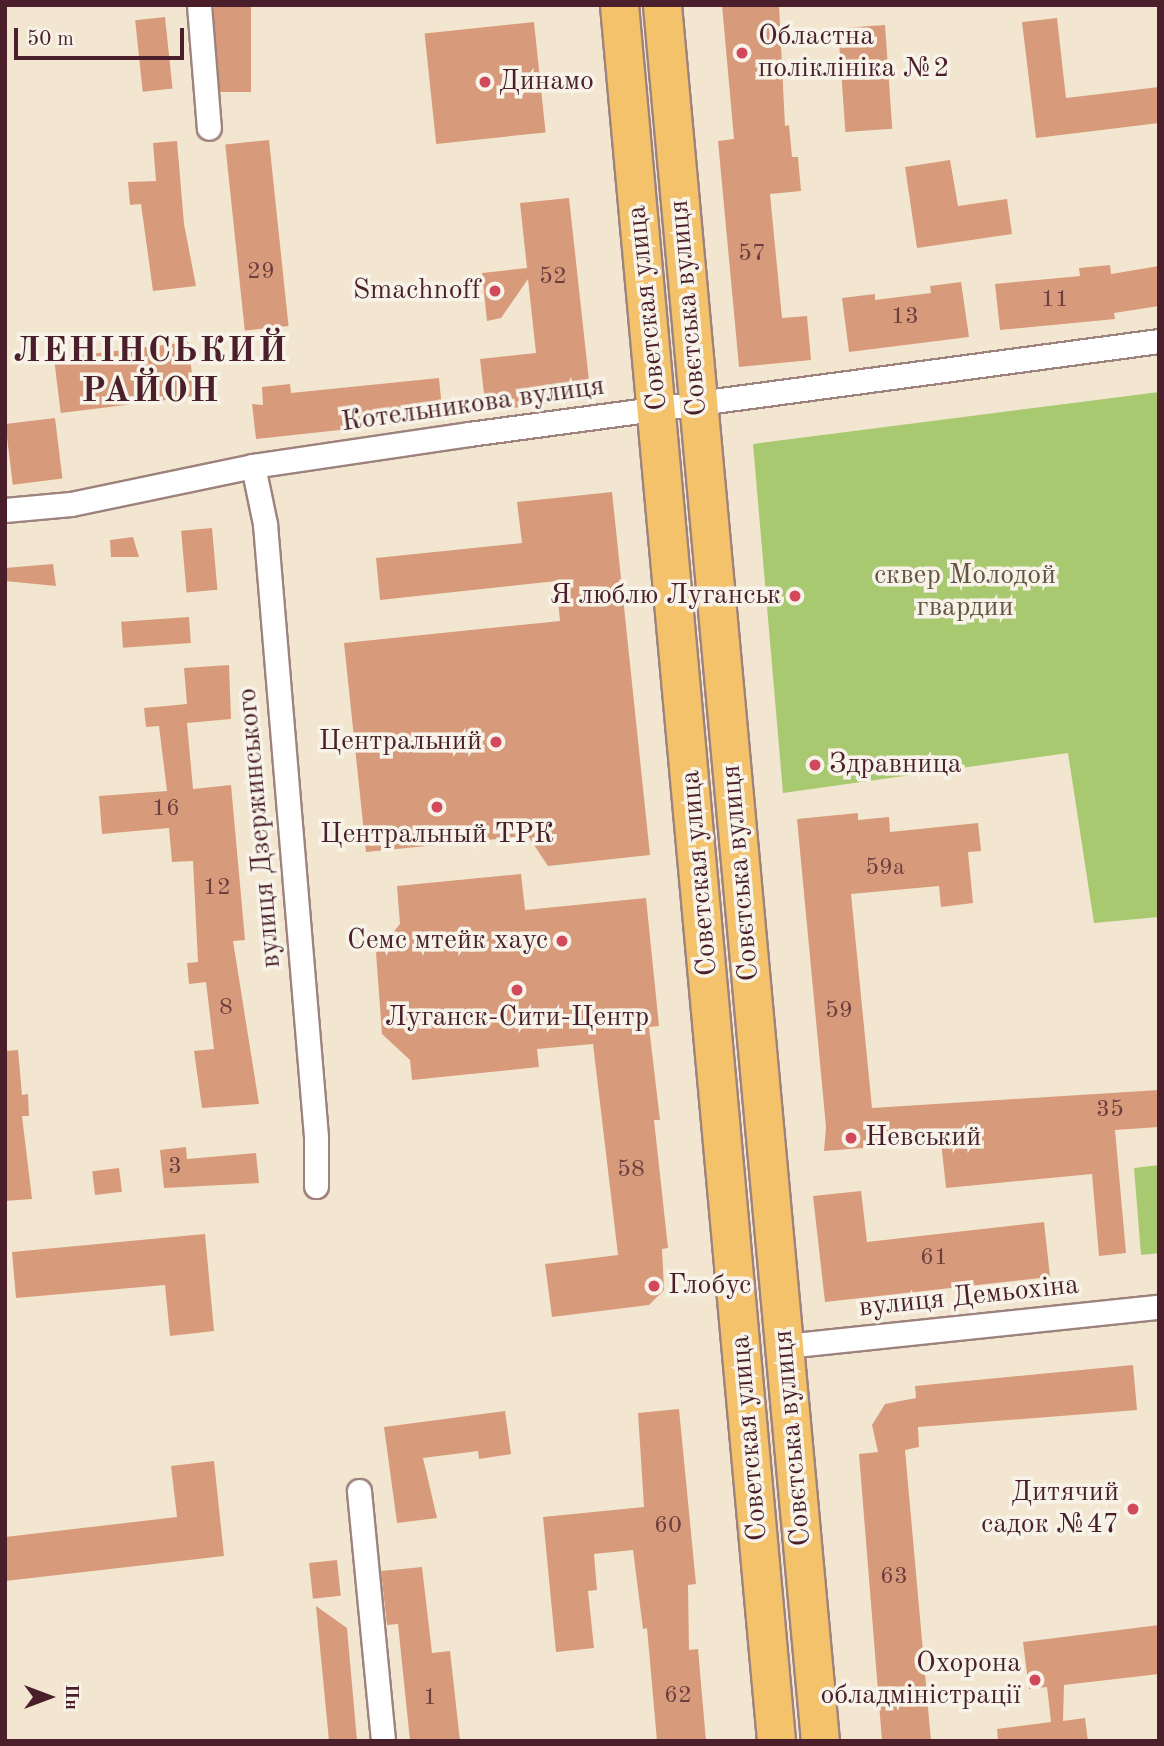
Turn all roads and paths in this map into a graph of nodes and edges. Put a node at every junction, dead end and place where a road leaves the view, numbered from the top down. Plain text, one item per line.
1 (199, 5) edge
2 (620, 5) edge
3 (662, 5) edge
4 (209, 128) dead end
5 (1159, 341) edge
6 (697, 403) junction
7 (658, 408) junction
8 (253, 466) junction
9 (5, 510) edge
10 (316, 1186) dead end
11 (1159, 1307) edge
12 (785, 1346) junction
13 (359, 1491) dead end
14 (383, 1741) edge
15 (776, 1741) edge
16 (820, 1741) edge

1 - 4 street
2 - 7 main road, Советская улица
3 - 6 main road, Совєтська вулиця
5 - 6 street, Котельникова вулиця
6 - 7 street, Котельникова вулиця
6 - 12 main road, Совєтська вулиця
7 - 8 street, Котельникова вулиця
7 - 15 main road, Советская улица
8 - 9 street, Котельникова вулиця
8 - 10 street, вулиця Дзержинського
11 - 12 street, вулиця Демьохіна
12 - 16 main road, Совєтська вулиця
13 - 14 street

